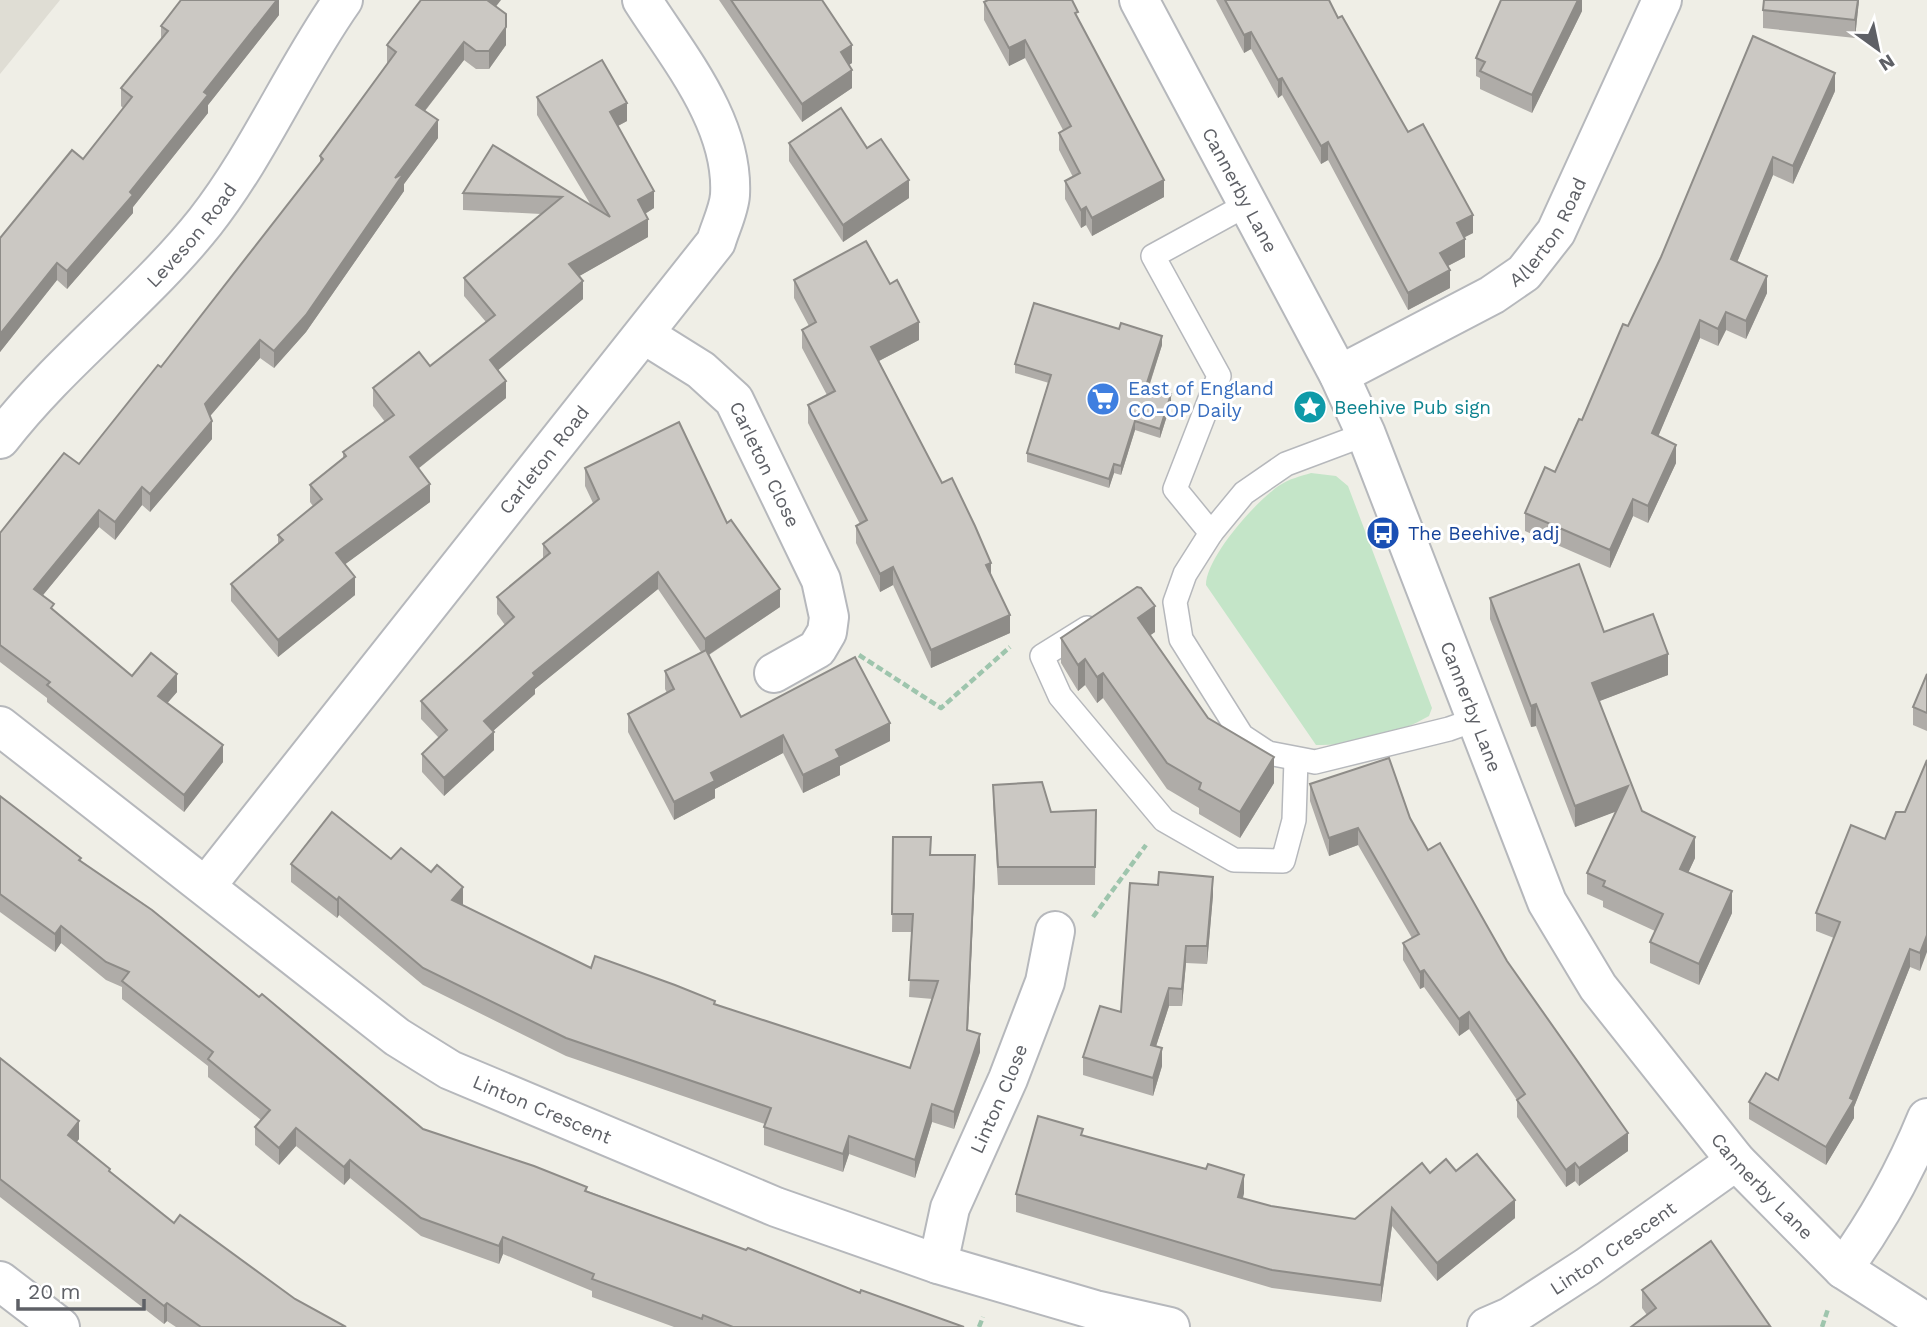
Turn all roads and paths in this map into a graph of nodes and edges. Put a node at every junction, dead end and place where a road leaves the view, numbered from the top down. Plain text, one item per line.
1 (343, 0) edge
2 (642, 0) edge
3 (1139, 0) edge
4 (1662, 0) edge
5 (1248, 204) junction
6 (645, 335) junction
7 (1339, 375) junction
8 (1366, 435) junction
9 (0, 439) edge
10 (1211, 533) junction
11 (1147, 600) edge
12 (1175, 602) junction
13 (1110, 613) edge
14 (840, 639) junction
15 (1042, 656) junction
16 (774, 673) dead end
17 (1477, 719) junction
18 (0, 726) edge
19 (1296, 760) junction
20 (1164, 820) junction
21 (206, 887) junction
22 (1055, 931) joint
23 (1927, 1118) edge
24 (1736, 1161) junction
25 (938, 1264) junction
26 (1843, 1269) junction
27 (0, 1281) edge
28 (1927, 1323) edge
29 (60, 1327) edge
30 (1170, 1327) edge
31 (1487, 1327) edge

1 - 9 street, Leveson Road
2 - 6 street, Carleton Road
3 - 5 street, Cannerby Lane
4 - 7 street, Allerton Road
5 - 7 street, Cannerby Lane
5 - 10 lane
6 - 14 street, Carleton Close
6 - 21 street, Carleton Road
7 - 8 street, Cannerby Lane
8 - 10 lane
8 - 17 street, Cannerby Lane
10 - 12 lane
11 - 12 lane
12 - 19 lane
13 - 15 lane
14 - 15 path
14 - 16 street
15 - 20 lane
17 - 19 lane
17 - 24 street, Cannerby Lane
18 - 21 street, Linton Crescent
19 - 20 lane
20 - 22 path
21 - 25 street, Linton Crescent
22 - 25 street, Linton Close
23 - 26 street
24 - 26 street, Cannerby Lane
24 - 31 street, Linton Crescent
25 - 30 street, Linton Crescent
26 - 28 street, Cannerby Lane
27 - 29 street

